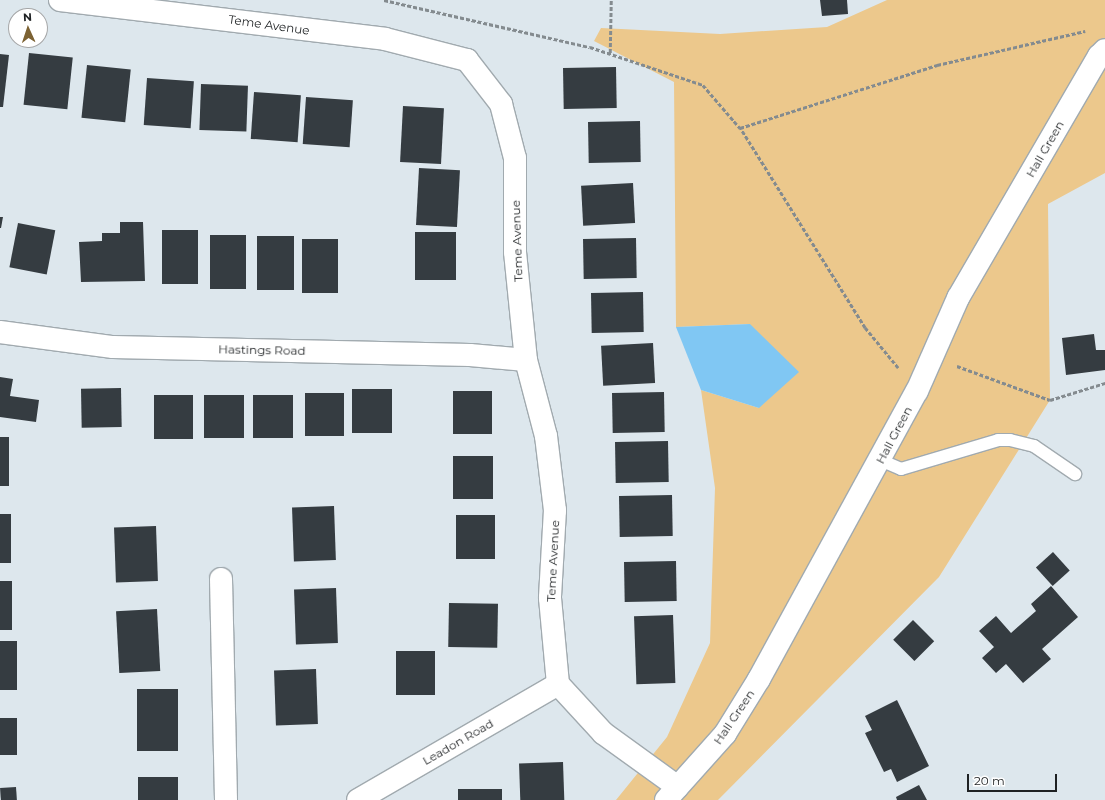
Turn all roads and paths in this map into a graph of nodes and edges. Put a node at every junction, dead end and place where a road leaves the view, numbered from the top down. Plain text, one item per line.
1 (60, 0) edge
2 (384, 0) edge
3 (611, 0) edge
4 (120, 3) edge
5 (1090, 30) dead end
6 (610, 53) junction
7 (1103, 55) edge
8 (740, 128) junction
9 (0, 332) edge
10 (932, 357) junction
11 (526, 360) junction
12 (1105, 383) edge
13 (917, 391) junction
14 (880, 460) junction
15 (1075, 474) dead end
16 (221, 579) dead end
17 (558, 684) junction
18 (672, 793) edge
19 (226, 800) edge
20 (358, 800) edge

1 - 4 street, Teme Avenue
2 - 6 path
3 - 6 path
4 - 11 street, Teme Avenue
5 - 8 path
6 - 8 path
7 - 10 street, Hall Green
8 - 13 path
9 - 11 street, Hastings Road
10 - 12 path
10 - 13 street, Hall Green
11 - 17 street, Teme Avenue
13 - 14 street, Hall Green
14 - 15 lane
14 - 18 street, Hall Green
16 - 19 street
17 - 18 street
17 - 20 street, Leadon Road

